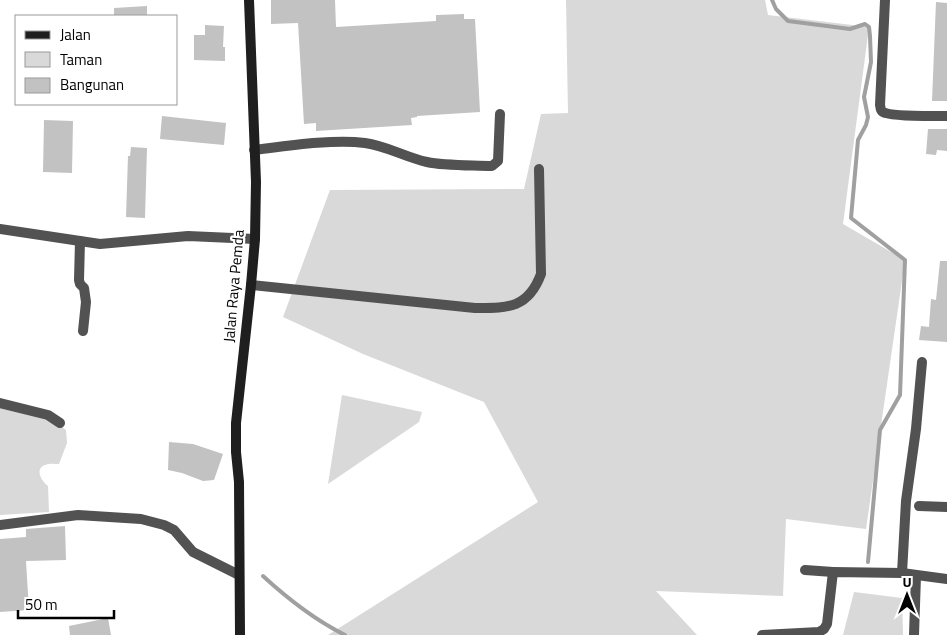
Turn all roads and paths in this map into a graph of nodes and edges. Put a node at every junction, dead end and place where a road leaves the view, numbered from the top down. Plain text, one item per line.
1 (249, 0) edge
2 (886, 0) edge
3 (500, 114) dead end
4 (947, 116) edge
5 (254, 150) junction
6 (539, 169) dead end
7 (0, 229) edge
8 (254, 239) junction
9 (80, 241) junction
10 (251, 285) junction
11 (83, 331) dead end
12 (922, 362) dead end
13 (0, 403) edge
14 (60, 423) dead end
15 (919, 506) dead end
16 (947, 507) edge
17 (0, 525) edge
18 (805, 570) dead end
19 (833, 572) junction
20 (902, 573) junction
21 (239, 575) junction
22 (916, 576) junction
23 (947, 579) edge
24 (240, 635) edge
25 (762, 635) edge
26 (914, 635) edge

1 - 5 main road, Jalan Raya Pemda
2 - 4 street
3 - 5 street
5 - 8 main road, Jalan Raya Pemda
6 - 10 street
7 - 9 street
8 - 9 street
8 - 10 main road, Jalan Raya Pemda
9 - 11 street
10 - 21 main road, Jalan Raya Pemda
12 - 20 street
13 - 14 street
15 - 16 street
17 - 21 street
18 - 19 street
19 - 20 street
19 - 25 street
20 - 22 street
21 - 24 main road, Jalan Raya Pemda
22 - 23 street
22 - 26 street

